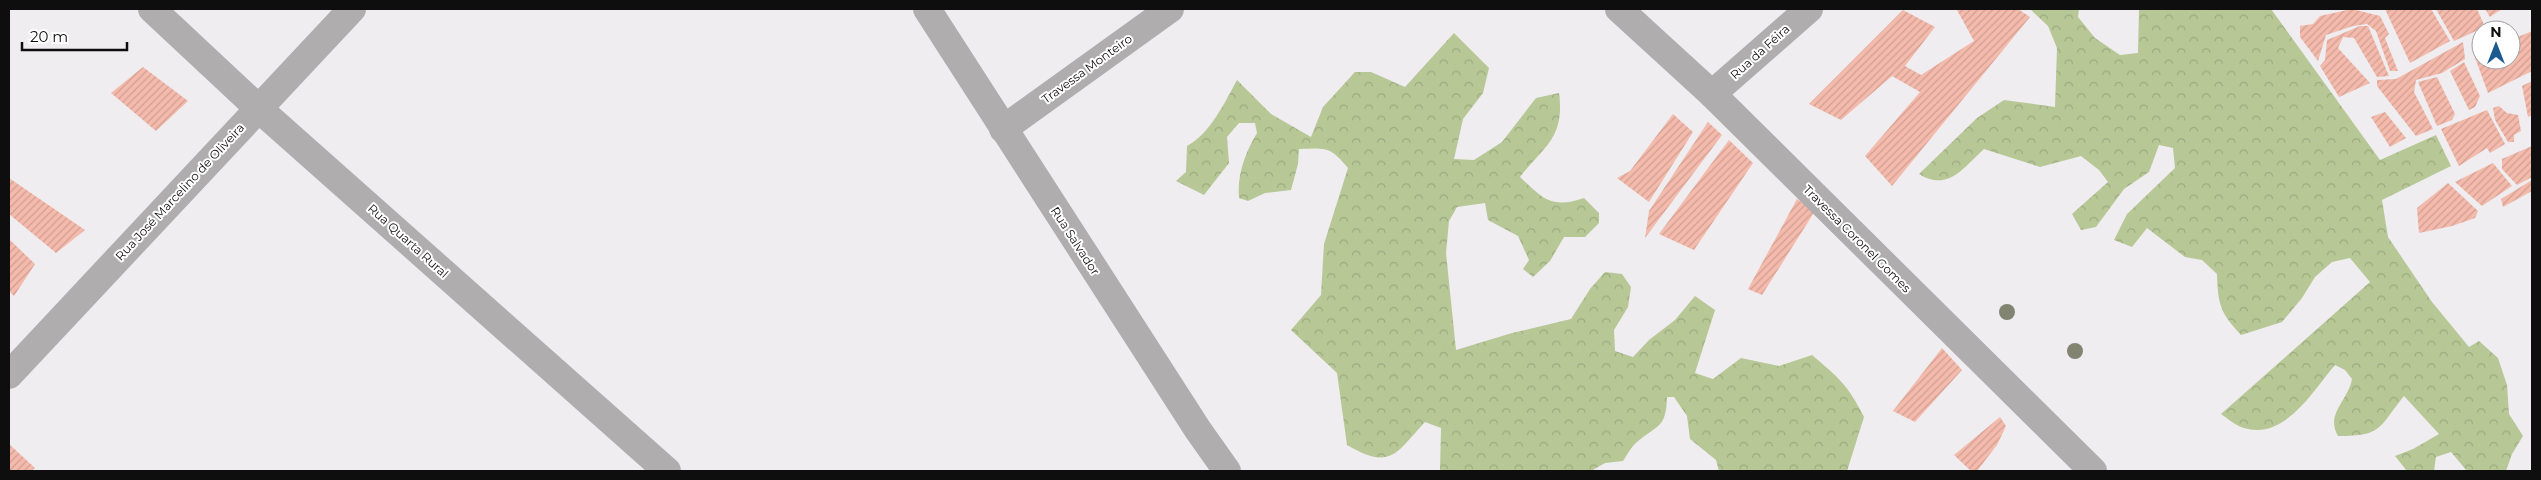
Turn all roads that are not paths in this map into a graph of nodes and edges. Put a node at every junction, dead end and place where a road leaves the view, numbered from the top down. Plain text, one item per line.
1 (152, 9) edge
2 (352, 9) edge
3 (927, 9) edge
4 (1170, 9) edge
5 (1619, 9) edge
6 (1809, 9) edge
7 (1712, 94) junction
8 (258, 108) junction
9 (1003, 130) junction
10 (9, 375) edge
11 (667, 471) edge
12 (1228, 471) edge
13 (2093, 471) edge

1 - 8 street, Rua Quarta Rural
2 - 8 street, Rua José Marcelino de Oliveira
3 - 9 street, Rua Salvador
4 - 9 street, Travessa Monteiro
5 - 7 street, Travessa Coronel Gomes
6 - 7 street, Rua da Féira
7 - 13 street, Travessa Coronel Gomes
8 - 10 street, Rua José Marcelino de Oliveira
8 - 11 street, Rua Quarta Rural
9 - 12 street, Rua Salvador

